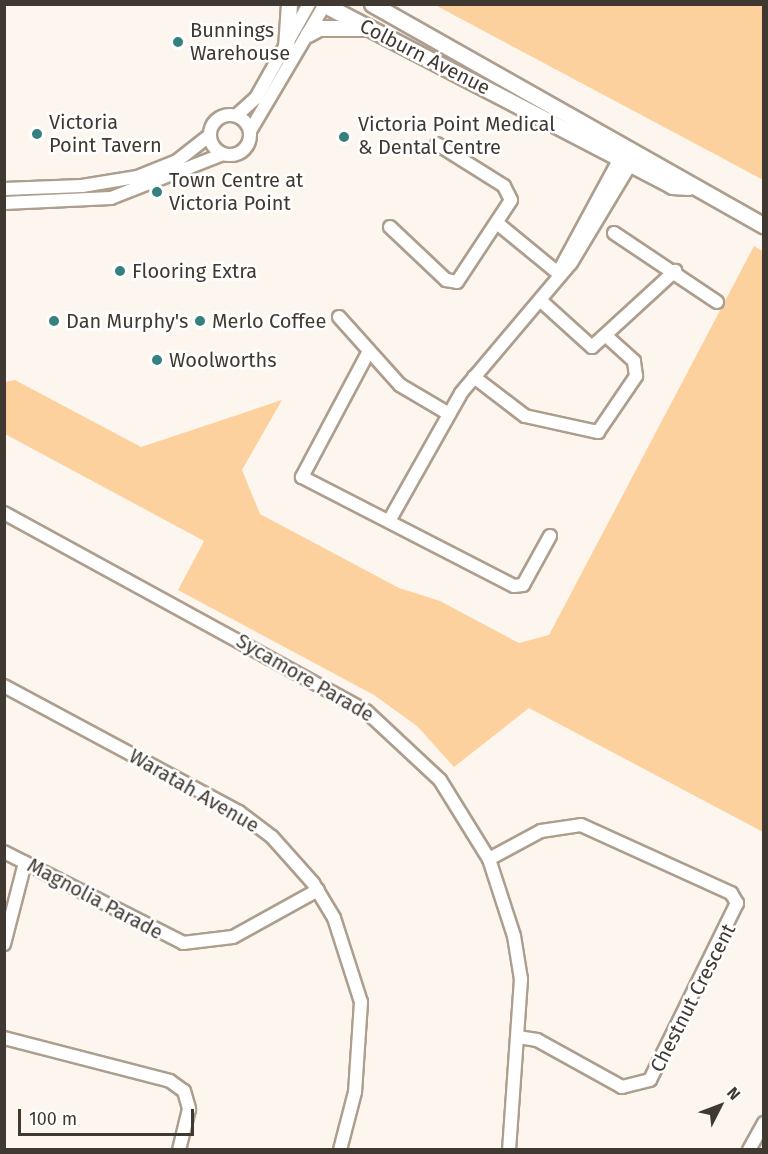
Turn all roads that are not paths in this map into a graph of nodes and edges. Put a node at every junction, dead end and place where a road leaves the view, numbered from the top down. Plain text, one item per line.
1 (289, 4) edge
2 (372, 4) edge
3 (320, 5) edge
4 (366, 28) junction
5 (308, 34) junction
6 (286, 48) junction
7 (237, 115) junction
8 (250, 131) junction
9 (210, 135) junction
10 (437, 144) dead end
11 (223, 154) junction
12 (628, 156) junction
13 (4, 189) edge
14 (4, 203) edge
15 (497, 223) junction
16 (764, 226) edge
17 (390, 227) dead end
18 (614, 233) dead end
19 (675, 271) junction
20 (558, 273) junction
21 (540, 300) junction
22 (717, 302) dead end
23 (339, 317) dead end
24 (607, 338) junction
25 (369, 351) junction
26 (474, 377) junction
27 (449, 414) junction
28 (4, 513) edge
29 (389, 521) junction
30 (550, 536) dead end
31 (4, 686) edge
32 (4, 852) edge
33 (489, 859) junction
34 (25, 863) junction
35 (318, 890) junction
36 (4, 944) edge
37 (519, 1037) junction
38 (4, 1038) edge
39 (764, 1123) edge
40 (179, 1149) edge
41 (340, 1149) edge
42 (509, 1149) edge
43 (749, 1149) edge

1 - 6 main road
2 - 12 main road, Colburn Avenue
3 - 4 main road, Colburn Avenue
3 - 5 street
3 - 6 street
4 - 5 main road
4 - 12 main road, Colburn Avenue
5 - 8 street
6 - 7 street
7 - 8 street
7 - 9 street
8 - 11 street
9 - 11 street
9 - 13 street
10 - 15 street
11 - 14 street
12 - 16 main road, Colburn Avenue
12 - 20 street
15 - 17 street
15 - 20 street
18 - 19 street
19 - 22 street
19 - 24 street
20 - 21 street
21 - 24 street
21 - 26 street
23 - 25 street
24 - 26 street
25 - 27 street
25 - 29 street
26 - 27 street
27 - 29 street
28 - 33 street, Sycamore Parade
29 - 30 street
31 - 35 street, Waratah Avenue
32 - 34 street, Magnolia Parade
33 - 37 street, Sycamore Parade
33 - 37 street, Chestnut Crescent
34 - 35 street, Magnolia Parade
34 - 36 street
35 - 41 street, Waratah Avenue
37 - 42 street, Sycamore Parade
38 - 40 street
39 - 43 street

